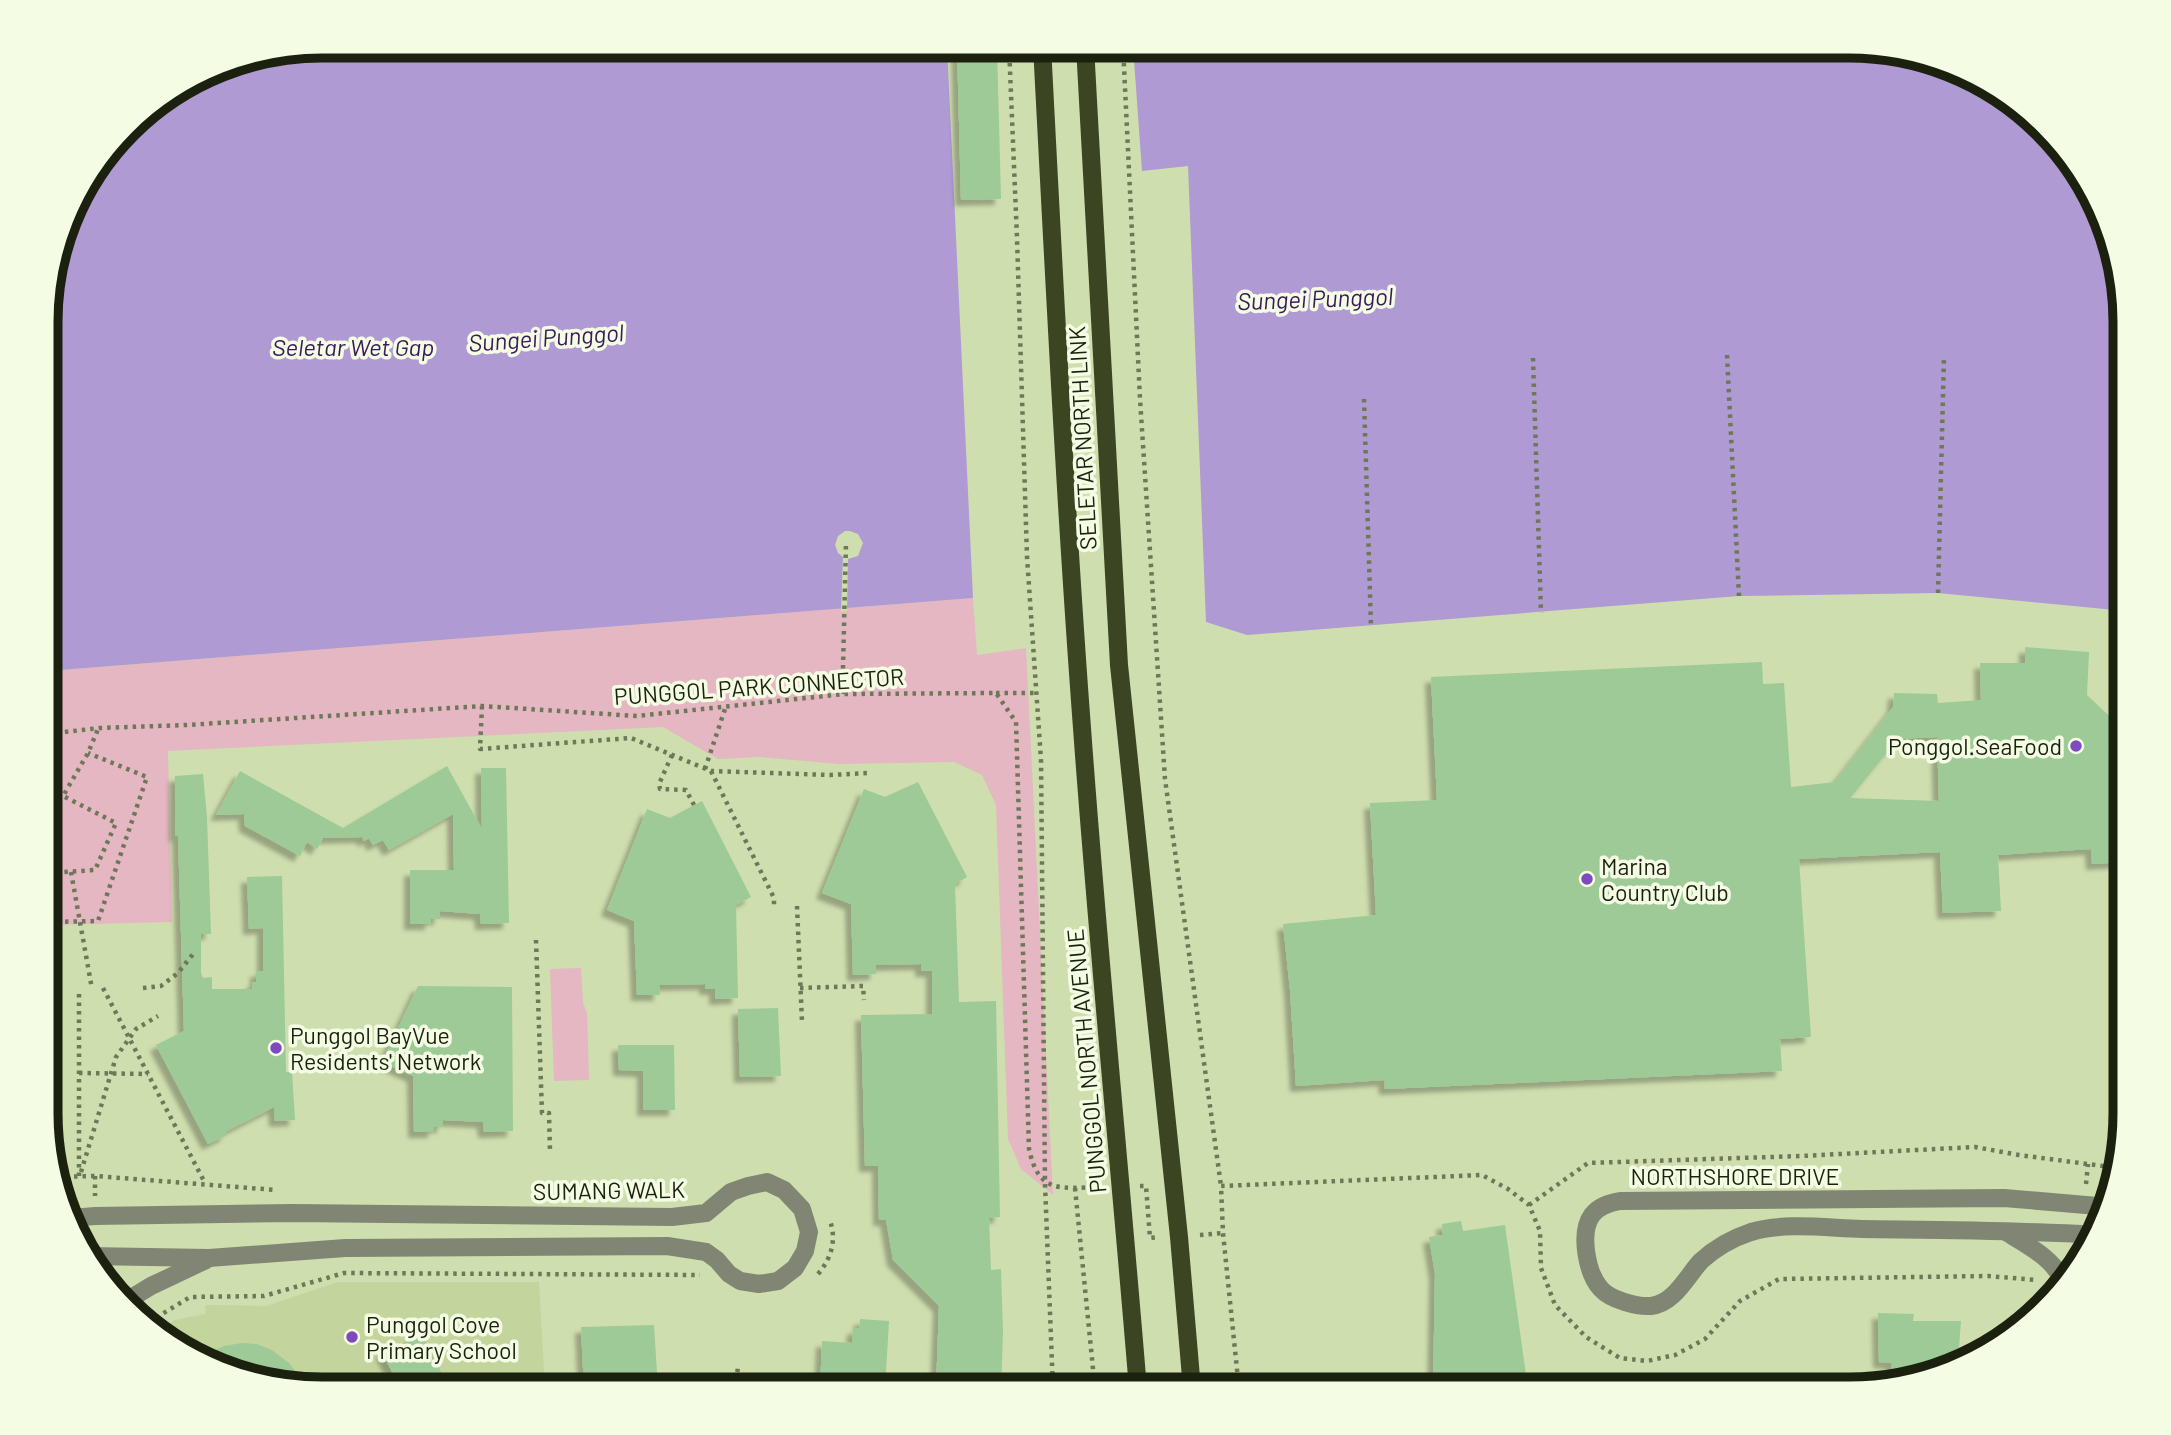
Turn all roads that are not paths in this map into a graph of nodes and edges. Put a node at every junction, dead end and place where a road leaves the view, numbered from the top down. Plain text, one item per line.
1 (1043, 58) edge
2 (1086, 58) edge
3 (1082, 729) joint
4 (2096, 1206) edge
5 (79, 1217) edge
6 (2004, 1230) junction
7 (2084, 1234) edge
8 (100, 1256) edge
9 (209, 1258) junction
10 (2060, 1273) edge
11 (132, 1297) edge
12 (1137, 1377) edge
13 (1191, 1377) edge

1 - 3 main road, SELETAR NORTH LINK
2 - 13 main road, SELETAR NORTH LINK
3 - 12 main road, PUNGGOL NORTH AVENUE
4 - 6 street, NORTHSHORE DRIVE
5 - 9 street, SUMANG WALK
6 - 7 street, NORTHSHORE DRIVE
6 - 10 street
8 - 9 street, SUMANG WALK
9 - 11 street

